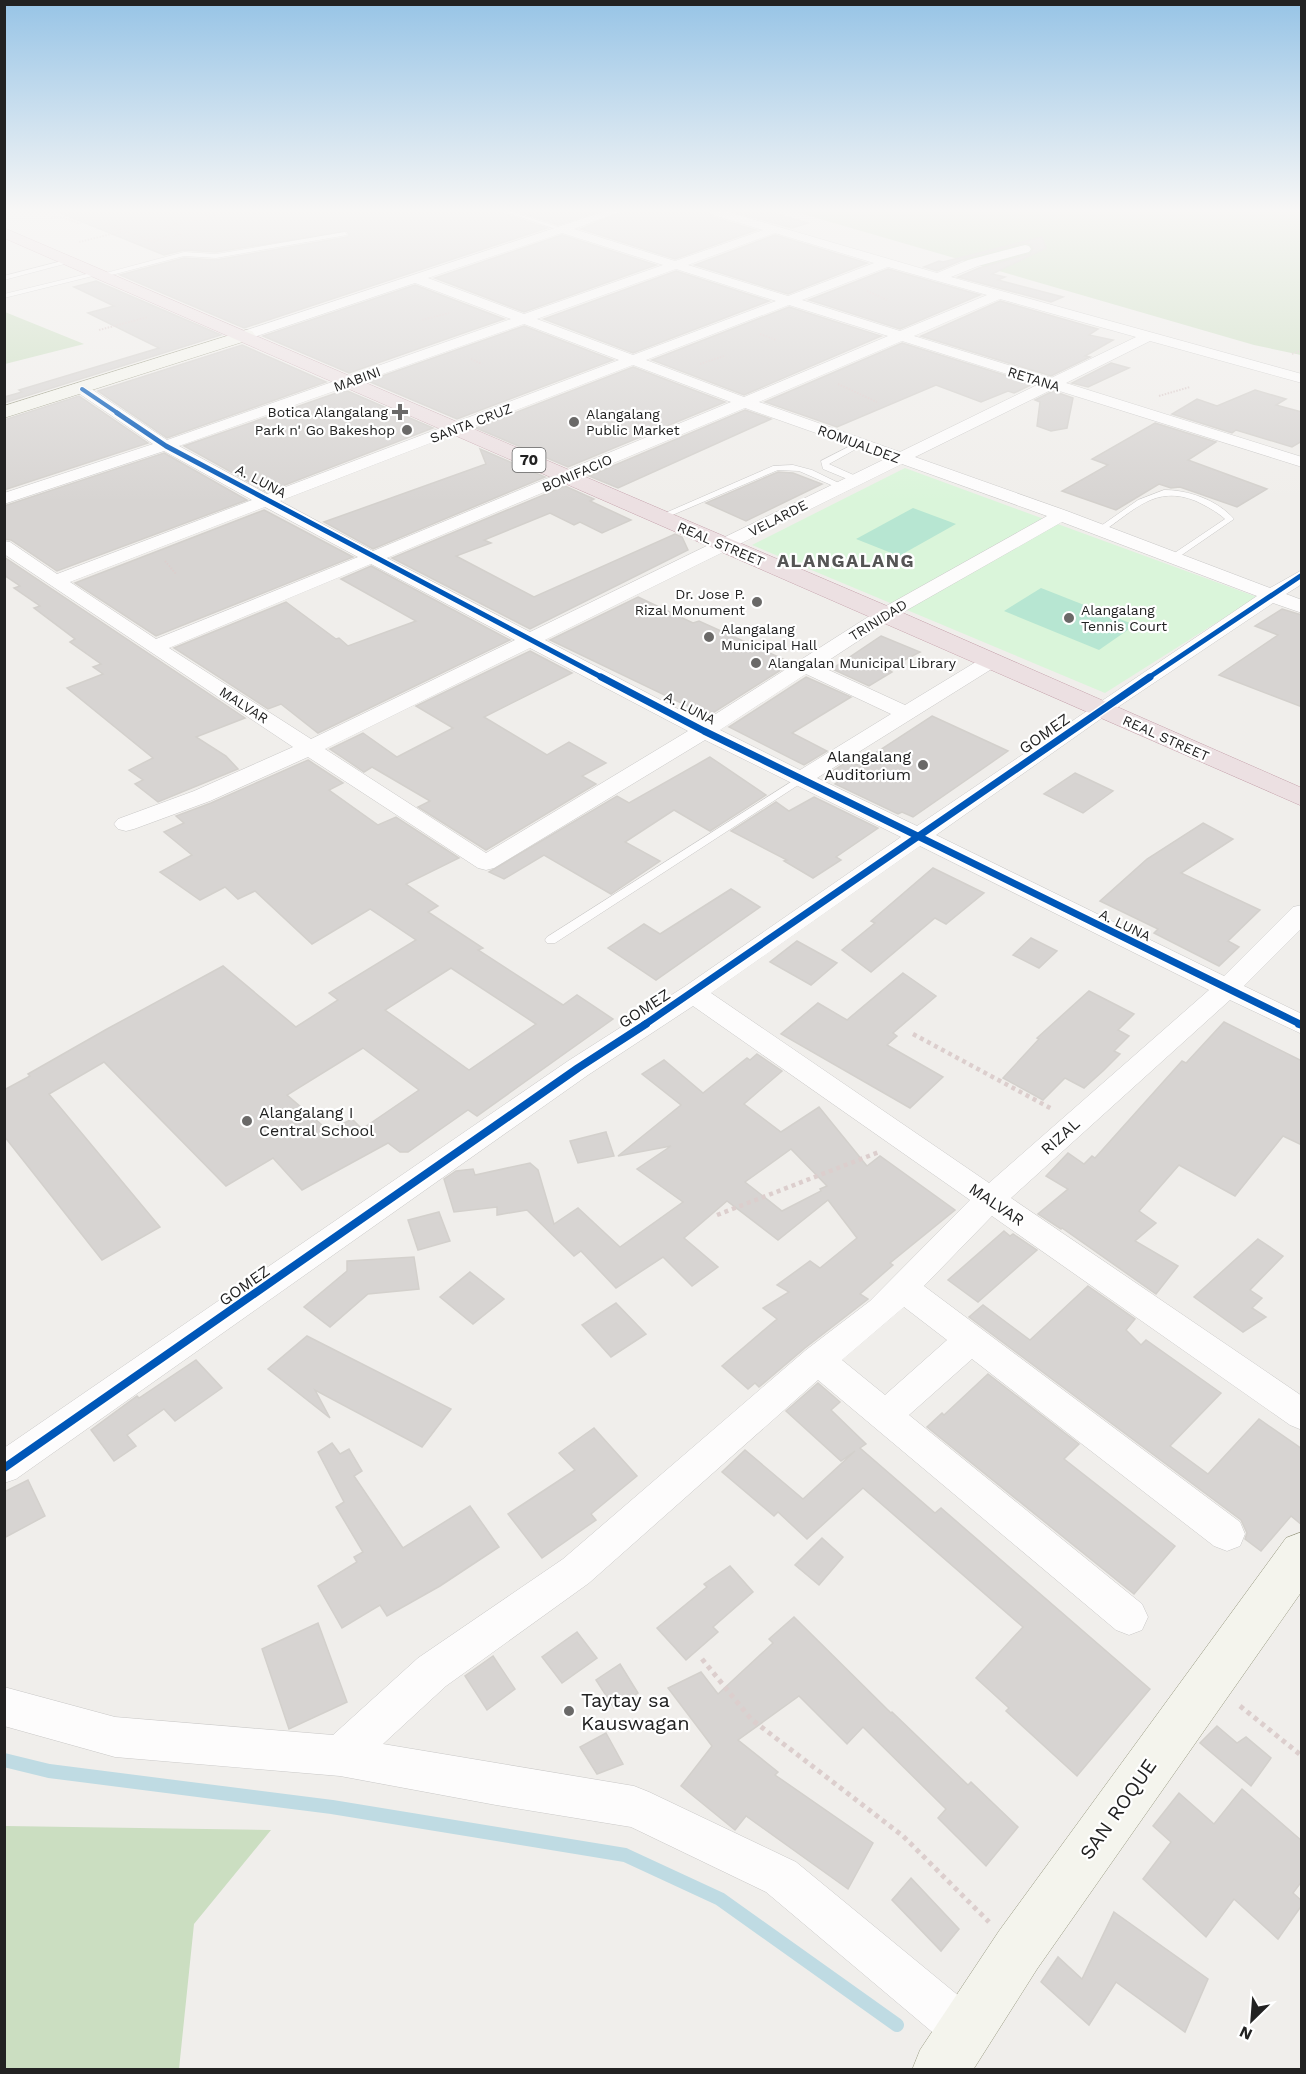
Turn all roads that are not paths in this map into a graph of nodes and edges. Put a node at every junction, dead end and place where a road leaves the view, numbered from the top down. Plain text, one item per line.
1 (185, 309) edge
2 (326, 309) edge
3 (498, 309) edge
4 (554, 309) edge
5 (769, 309) edge
6 (809, 309) edge
7 (965, 309) edge
8 (1049, 309) edge
9 (526, 319) junction
10 (246, 335) junction
11 (1149, 336) junction
12 (898, 337) junction
13 (635, 360) junction
14 (1302, 379) edge
15 (351, 381) junction
16 (1052, 384) junction
17 (82, 389) junction
18 (744, 402) junction
19 (4, 412) edge
20 (458, 428) junction
21 (861, 444) junction
22 (166, 446) junction
23 (897, 458) junction
24 (1302, 462) edge
25 (568, 477) junction
26 (848, 483) junction
27 (267, 499) junction
28 (4, 500) edge
29 (1061, 515) junction
30 (660, 517) junction
31 (1099, 530) junction
32 (724, 545) junction
33 (4, 546) edge
34 (373, 558) junction
35 (1173, 558) junction
36 (1302, 575) edge
37 (55, 581) junction
38 (1272, 596) junction
39 (1302, 607) edge
40 (886, 614) junction
41 (531, 640) junction
42 (154, 647) junction
43 (991, 661) junction
44 (804, 666) junction
45 (1102, 710) junction
46 (906, 713) junction
47 (704, 731) junction
48 (310, 748) junction
49 (802, 778) junction
50 (1302, 798) edge
51 (126, 824) dead end
52 (916, 837) junction
53 (486, 863) joint
54 (1302, 913) edge
55 (551, 940) dead end
56 (1226, 989) junction
57 (693, 993) junction
58 (1302, 1025) edge
59 (990, 1199) junction
60 (903, 1288) junction
61 (970, 1340) junction
62 (819, 1360) junction
63 (1302, 1415) edge
64 (886, 1416) junction
65 (4, 1468) edge
66 (1227, 1534) dead end
67 (1302, 1553) edge
68 (1129, 1617) dead end
69 (4, 1706) edge
70 (340, 1756) junction
71 (953, 2050) edge

1 - 10 highway, REAL STREET / 70
2 - 10 street
3 - 9 street, ROMUALDEZ
4 - 9 street, MABINI
5 - 13 street, SANTA CRUZ
6 - 12 street, RETANA
7 - 12 street, BONIFACIO
8 - 11 street
9 - 13 street, ROMUALDEZ
9 - 15 street, MABINI
10 - 15 highway, REAL STREET / 70
10 - 17 street
11 - 14 street
11 - 16 street, VELARDE
12 - 16 street, RETANA
12 - 18 street, BONIFACIO
13 - 18 street, ROMUALDEZ
13 - 20 street, SANTA CRUZ
15 - 20 highway, REAL STREET / 70
15 - 22 street, MABINI
16 - 23 street, VELARDE
16 - 24 street, RETANA
17 - 19 street
17 - 22 street, A. LUNA
18 - 21 street, ROMUALDEZ
18 - 25 street, BONIFACIO
20 - 25 highway, REAL STREET / 70
20 - 27 street, SANTA CRUZ
21 - 23 street, ROMUALDEZ
21 - 26 lane
22 - 27 street, A. LUNA
22 - 28 street, MABINI
23 - 26 street, VELARDE
23 - 29 street, ROMUALDEZ
25 - 30 highway, REAL STREET / 70
25 - 34 street, BONIFACIO
26 - 30 lane
26 - 32 street, VELARDE
27 - 34 street, A. LUNA
27 - 37 street, SANTA CRUZ
29 - 31 street, ROMUALDEZ
29 - 40 street, TRINIDAD
30 - 32 highway, REAL STREET / 70
31 - 35 street, ROMUALDEZ
31 - 35 lane
32 - 40 highway, REAL STREET / 70
32 - 41 street, VELARDE
33 - 37 street, MALVAR
34 - 41 street, A. LUNA
34 - 42 street, BONIFACIO
35 - 38 street, ROMUALDEZ
36 - 38 street, GOMEZ
37 - 42 street, MALVAR
38 - 39 street, ROMUALDEZ
38 - 45 street, GOMEZ
40 - 43 highway, REAL STREET / 70
40 - 44 street, TRINIDAD
41 - 47 street, A. LUNA
41 - 48 street, VELARDE
42 - 48 street, MALVAR
43 - 45 highway, REAL STREET / 70
43 - 46 street
44 - 46 street
44 - 47 street, TRINIDAD
45 - 50 highway, REAL STREET / 70
45 - 52 street, GOMEZ
46 - 49 street
47 - 49 street, A. LUNA
47 - 53 street, TRINIDAD
48 - 51 street, VELARDE
48 - 53 street, MALVAR
49 - 52 street, A. LUNA
49 - 55 lane
52 - 56 street, A. LUNA
52 - 57 street, GOMEZ
54 - 56 street, RIZAL
56 - 58 street, A. LUNA
56 - 59 street, RIZAL
57 - 59 street, MALVAR
57 - 65 street, GOMEZ
59 - 60 street, RIZAL
59 - 63 street, MALVAR
60 - 61 street
60 - 62 street, RIZAL
61 - 64 street
61 - 66 street
62 - 64 street
62 - 70 street, RIZAL
64 - 68 street
67 - 71 street, SAN ROQUE
69 - 70 street
70 - 71 street

